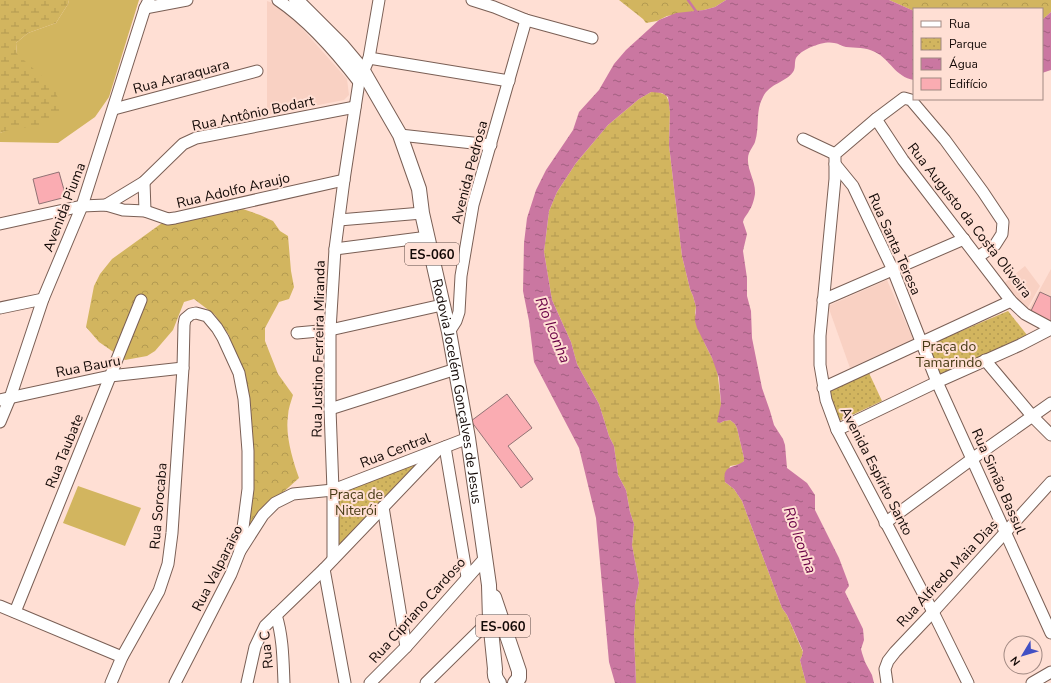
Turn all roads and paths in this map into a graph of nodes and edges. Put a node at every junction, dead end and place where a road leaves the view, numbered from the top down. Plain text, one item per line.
1 (187, 0) edge
2 (278, 0) edge
3 (296, 0) edge
4 (379, 0) edge
5 (472, 0) edge
6 (147, 4) edge
7 (526, 20) junction
8 (592, 38) dead end
9 (364, 70) junction
10 (257, 71) dead end
11 (509, 81) junction
12 (355, 107) junction
13 (114, 110) junction
14 (876, 118) junction
15 (400, 135) junction
16 (803, 139) dead end
17 (491, 145) junction
18 (835, 159) junction
19 (344, 180) junction
20 (144, 182) junction
21 (106, 205) junction
22 (82, 206) junction
23 (145, 211) junction
24 (422, 213) junction
25 (339, 220) junction
26 (0, 224) edge
27 (428, 237) junction
28 (964, 239) junction
29 (335, 249) junction
30 (978, 257) junction
31 (893, 270) junction
32 (44, 299) junction
33 (141, 300) dead end
34 (823, 300) junction
35 (1011, 301) junction
36 (442, 305) junction
37 (0, 308) edge
38 (1051, 328) edge
39 (330, 330) junction
40 (449, 332) junction
41 (297, 333) dead end
42 (921, 341) junction
43 (985, 360) junction
44 (183, 368) junction
45 (456, 369) junction
46 (110, 376) junction
47 (937, 382) junction
48 (823, 388) junction
49 (5, 399) edge
50 (1051, 403) edge
51 (330, 409) junction
52 (1033, 417) junction
53 (0, 422) edge
54 (837, 430) junction
55 (1051, 435) edge
56 (468, 438) junction
57 (442, 448) junction
58 (972, 459) junction
59 (1051, 482) edge
60 (333, 490) junction
61 (384, 507) junction
62 (885, 523) junction
63 (1006, 533) junction
64 (240, 551) junction
65 (485, 558) junction
66 (333, 560) junction
67 (324, 569) junction
68 (467, 577) junction
69 (489, 585) junction
70 (0, 606) edge
71 (15, 612) junction
72 (933, 612) junction
73 (276, 615) junction
74 (490, 620) junction
75 (1051, 633) edge
76 (406, 647) junction
77 (122, 656) junction
78 (1051, 672) edge
79 (520, 676) edge
80 (495, 678) edge
81 (111, 683) edge
82 (175, 683) edge
83 (247, 683) edge
84 (284, 683) edge
85 (345, 683) edge
86 (370, 683) edge
87 (426, 683) edge
88 (887, 683) edge
89 (968, 683) edge
90 (1032, 683) edge

1 - 6 street
2 - 9 street
3 - 9 main road, Rodovia Jocelém Gonçalves de Jesus / ES-060
4 - 9 street, Rua Justino Ferreira Miranda
5 - 7 street
6 - 13 street, Avenida Piuma
7 - 8 street
7 - 11 street, Avenida Pedrosa
9 - 11 street
9 - 12 street, Rua Justino Ferreira Miranda
9 - 15 main road, Rodovia Jocelém Gonçalves de Jesus / ES-060
10 - 13 street, Rua Araraquara
11 - 17 street, Avenida Pedrosa
12 - 19 street, Rua Justino Ferreira Miranda
12 - 20 street, Rua Antônio Bodart
13 - 22 street, Avenida Piuma
14 - 18 street
14 - 28 street, Rua Augusto da Costa Oliveira
14 - 30 street
15 - 17 street
15 - 24 main road, Rodovia Jocelém Gonçalves de Jesus / ES-060
16 - 18 street
17 - 40 street, Avenida Pedrosa
18 - 31 street, Rua Santa Teresa
18 - 34 street, Avenida Espírito Santo
19 - 23 street, Rua Adolfo Araujo
19 - 25 street, Rua Justino Ferreira Miranda
20 - 21 street, Rua Antônio Bodart
20 - 23 street
21 - 22 street, Rua Adolfo Araujo
21 - 23 street, Rua Adolfo Araujo
22 - 26 street, Rua Adolfo Araujo
22 - 32 street, Avenida Piuma
24 - 25 street
24 - 27 main road, Rodovia Jocelém Gonçalves de Jesus / ES-060
25 - 29 street, Rua Justino Ferreira Miranda
27 - 29 street
27 - 36 main road, Rodovia Jocelém Gonçalves de Jesus / ES-060
28 - 30 street, Rua Augusto da Costa Oliveira
28 - 31 street
29 - 39 street, Rua Justino Ferreira Miranda
30 - 35 street, Rua Augusto da Costa Oliveira
31 - 34 street
31 - 42 street, Rua Santa Teresa
32 - 37 street
32 - 49 street, Avenida Piuma
33 - 46 street, Rua Taubate
34 - 48 street, Avenida Espírito Santo
35 - 38 street, Rua Augusto da Costa Oliveira
35 - 42 street
36 - 39 street
36 - 40 main road, Rodovia Jocelém Gonçalves de Jesus / ES-060
38 - 43 street
39 - 41 street
39 - 51 street, Rua Justino Ferreira Miranda
40 - 45 main road, Rodovia Jocelém Gonçalves de Jesus / ES-060
42 - 47 street, Rua Simão Bassul
42 - 48 street
43 - 47 street
43 - 52 street
44 - 46 street, Rua Bauru
44 - 64 street, Rua Sorocaba
44 - 77 street, Rua Sorocaba
45 - 51 street
45 - 56 main road, Rodovia Jocelém Gonçalves de Jesus / ES-060
46 - 49 street, Rua Bauru
46 - 71 street, Rua Taubate
47 - 54 street
47 - 58 street, Rua Simão Bassul
48 - 54 street, Avenida Espírito Santo
49 - 53 street, Avenida Piuma
50 - 52 street
51 - 60 street, Rua Justino Ferreira Miranda
52 - 55 street
52 - 58 street
54 - 62 street, Avenida Espírito Santo
56 - 57 street, Rua Central
56 - 65 main road, Rodovia Jocelém Gonçalves de Jesus / ES-060
57 - 60 street, Rua Central
57 - 61 street
57 - 68 street
58 - 62 street
58 - 63 street, Rua Simão Bassul
59 - 63 street, Rua Alfredo Maia Dias
60 - 64 street, Rua Valparaiso
60 - 66 street, Rua Justino Ferreira Miranda
61 - 66 street
61 - 76 street
62 - 72 street, Avenida Espírito Santo
63 - 72 street, Rua Alfredo Maia Dias
63 - 75 street, Rua Simão Bassul
64 - 82 street, Rua Valparaiso
65 - 68 street, Rua Cipriano Cardoso
65 - 69 main road, Rodovia Jocelém Gonçalves de Jesus / ES-060
66 - 67 street
67 - 73 street
67 - 85 street
68 - 76 street, Rua Cipriano Cardoso
69 - 74 main road, Rodovia Jocelém Gonçalves de Jesus / ES-060
69 - 79 main road, Rodovia Jocelém Gonçalves de Jesus / ES-060
70 - 71 street
71 - 77 street
72 - 88 street, Rua Alfredo Maia Dias
72 - 89 street, Avenida Espírito Santo
73 - 83 street
73 - 84 street, Rua C
74 - 80 main road, Rodovia Jocelém Gonçalves de Jesus / ES-060
74 - 87 street
76 - 86 street, Rua Cipriano Cardoso
77 - 81 street, Rua Sorocaba
78 - 90 street
79 - 80 main road, ES-060

